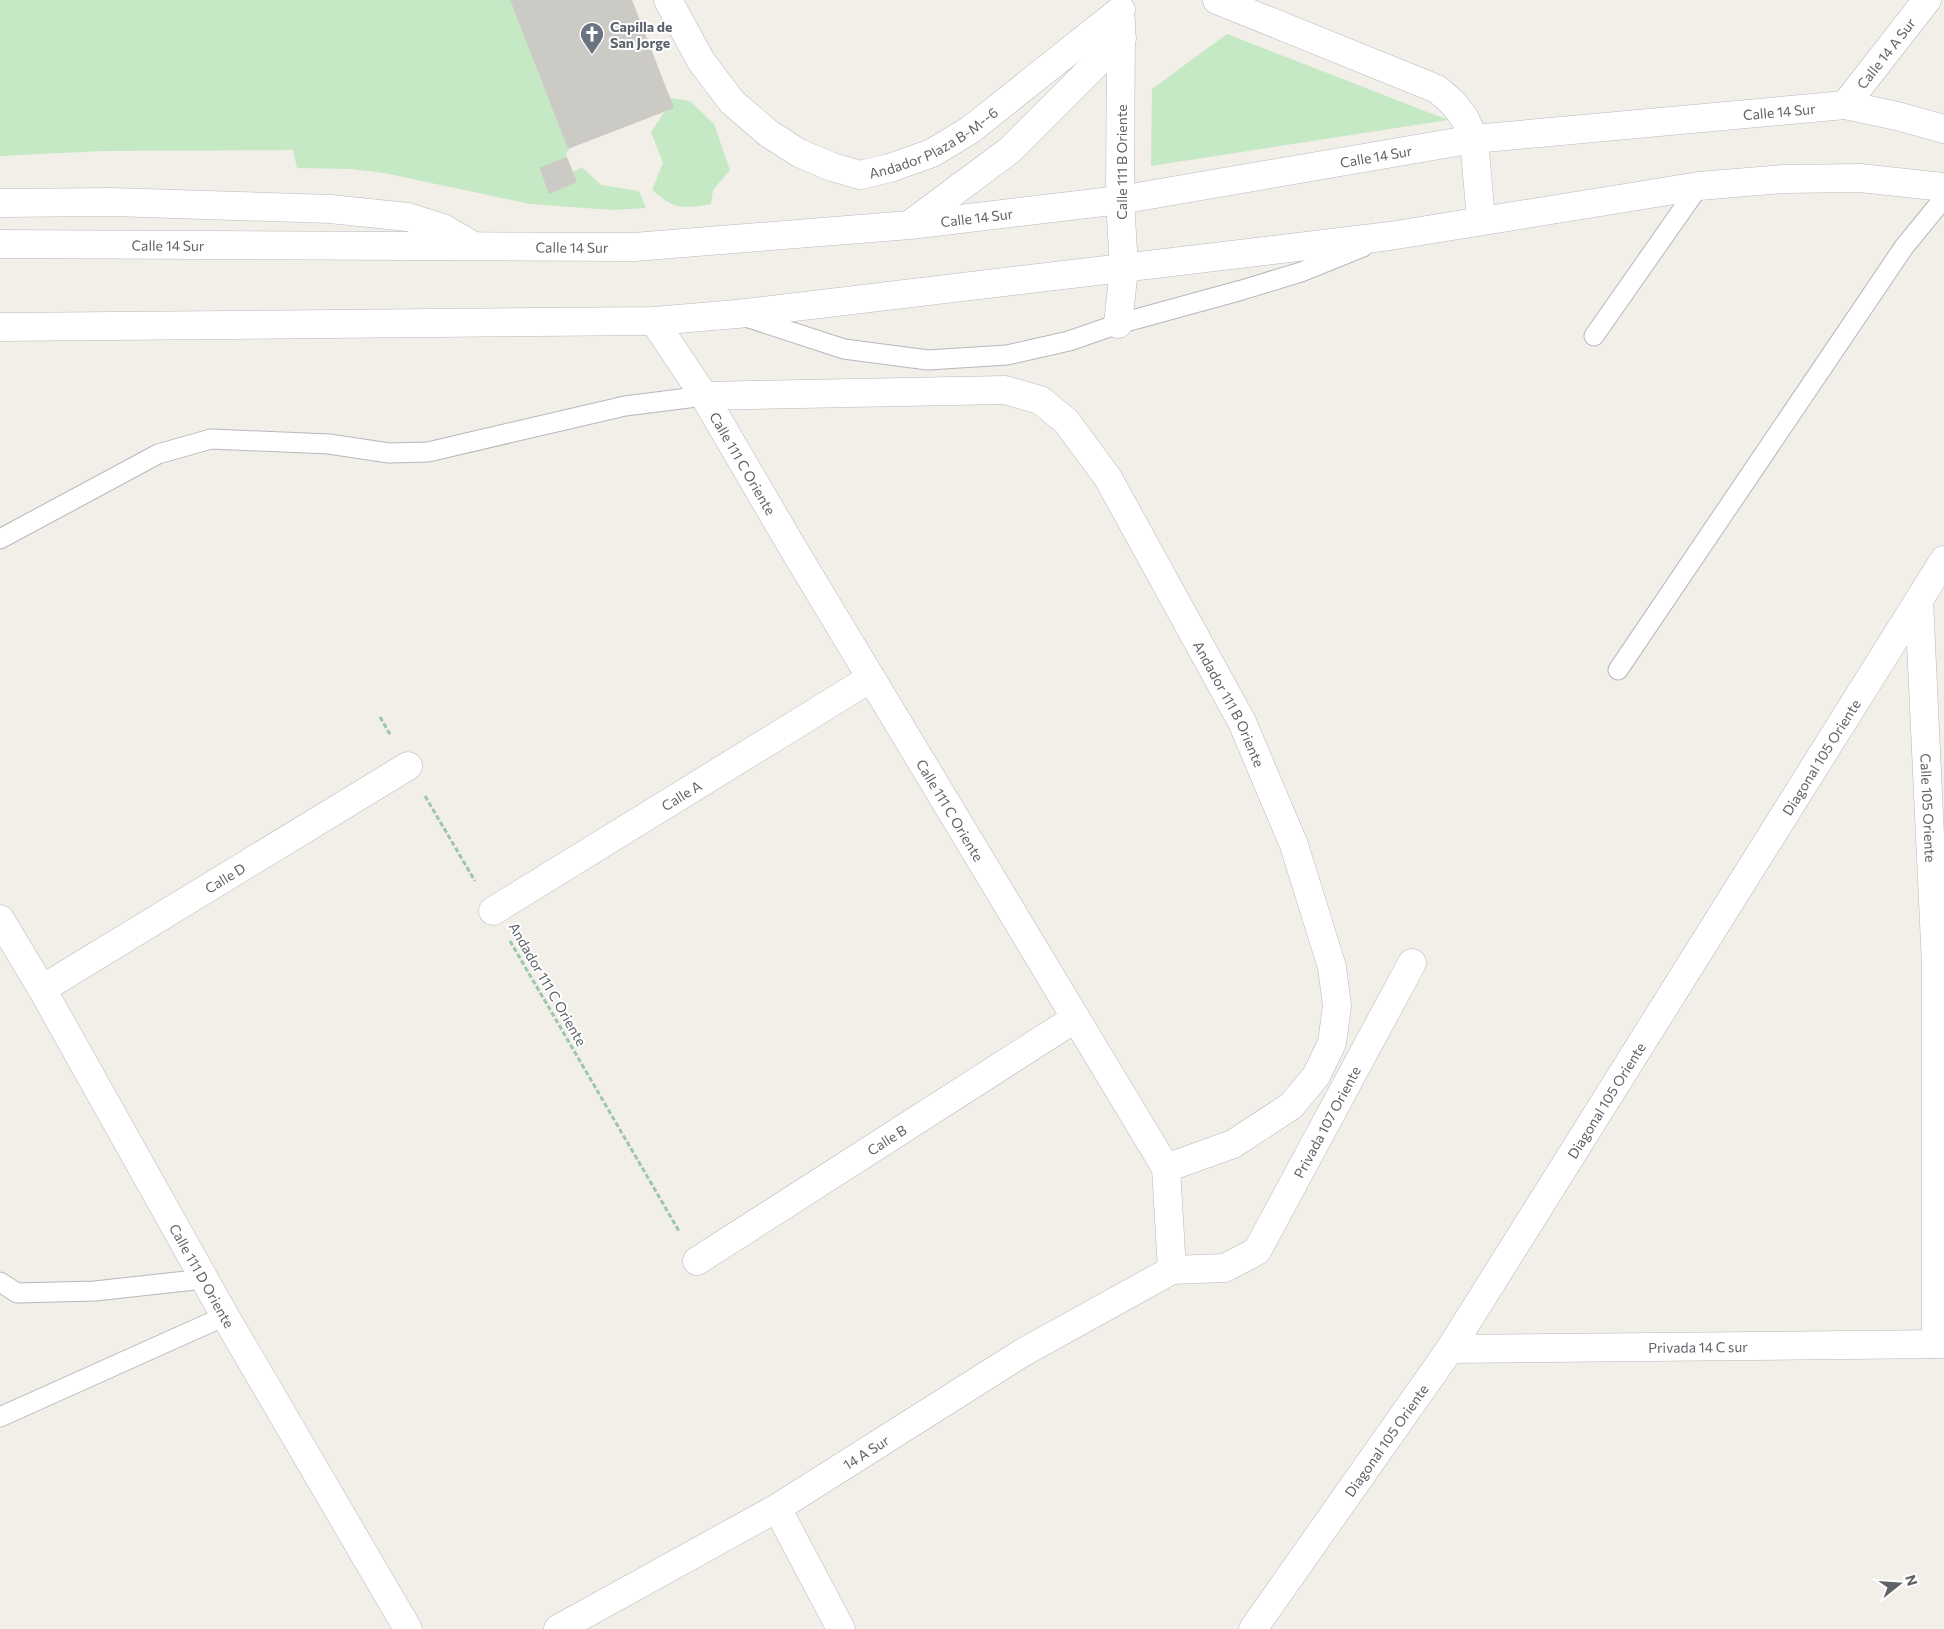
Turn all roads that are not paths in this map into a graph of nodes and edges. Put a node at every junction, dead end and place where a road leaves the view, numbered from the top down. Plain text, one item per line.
1 (668, 0) edge
2 (1218, 0) edge
3 (1927, 0) edge
4 (1120, 5) edge
5 (1122, 38) junction
6 (1845, 105) junction
7 (1944, 129) edge
8 (1474, 139) junction
9 (1699, 186) junction
10 (1944, 187) edge
11 (1944, 198) edge
12 (1120, 200) junction
13 (0, 203) edge
14 (1481, 220) junction
15 (910, 225) junction
16 (1390, 236) junction
17 (0, 244) edge
18 (476, 247) junction
19 (1124, 268) junction
20 (737, 314) junction
21 (654, 321) junction
22 (1118, 324) junction
23 (0, 328) edge
24 (56, 328) junction
25 (1594, 336) dead end
26 (0, 343) edge
27 (704, 396) junction
28 (0, 539) edge
29 (1944, 560) edge
30 (1918, 600) junction
31 (1618, 670) dead end
32 (871, 678) junction
33 (408, 766) road end
34 (492, 911) road end
35 (0, 919) edge
36 (1412, 963) dead end
37 (42, 989) junction
38 (1076, 1018) junction
39 (1166, 1168) junction
40 (696, 1261) road end
41 (1172, 1270) junction
42 (204, 1279) junction
43 (0, 1282) edge
44 (225, 1316) junction
45 (1940, 1344) edge
46 (1450, 1349) junction
47 (0, 1417) edge
48 (777, 1508) junction
49 (408, 1629) edge
50 (558, 1629) edge
51 (841, 1629) edge
52 (1253, 1629) edge

1 - 4 street, Andador Plaza B-M--6
2 - 8 street
3 - 6 street, Calle 14 A Sur
4 - 5 street, Calle 111 B Oriente
5 - 12 street, Calle 111 B Oriente
5 - 15 street
6 - 7 street, Calle 14 Sur
6 - 8 street, Calle 14 Sur
8 - 12 street, Calle 14 Sur
8 - 14 street
9 - 10 street
9 - 14 street
9 - 25 lane
11 - 31 lane
12 - 15 street, Calle 14 Sur
12 - 19 street, Calle 111 B Oriente
13 - 18 street
14 - 16 street
15 - 18 street, Calle 14 Sur
16 - 19 street
16 - 22 lane
17 - 18 street, Calle 14 Sur
19 - 20 street
19 - 22 street, Calle 111 B Oriente
20 - 21 street
20 - 22 lane
21 - 24 street
21 - 27 street, Calle 111 C Oriente
23 - 24 street
24 - 26 street
27 - 28 lane
27 - 32 street, Calle 111 C Oriente
27 - 39 street, Andador 111 B Oriente
29 - 30 street, Diagonal 105 Oriente
30 - 45 street, Calle 105 Oriente
30 - 46 street, Diagonal 105 Oriente
32 - 34 street, Calle A
32 - 38 street, Calle 111 C Oriente
33 - 37 street, Calle D
35 - 37 street, Calle 111 D Oriente
36 - 41 street, Privada 107 Oriente
37 - 42 street, Calle 111 D Oriente
38 - 39 street, Calle 111 C Oriente
38 - 40 street, Calle B
39 - 41 street, Calle 111 C Oriente
41 - 48 street, 14 A Sur
42 - 43 lane
42 - 44 street, Calle 111 D Oriente
44 - 47 lane
44 - 49 street, Calle 111 D Oriente
45 - 46 street, Privada 14 C sur
46 - 52 street, Diagonal 105 Oriente
48 - 50 street, 14 A Sur
48 - 51 street

